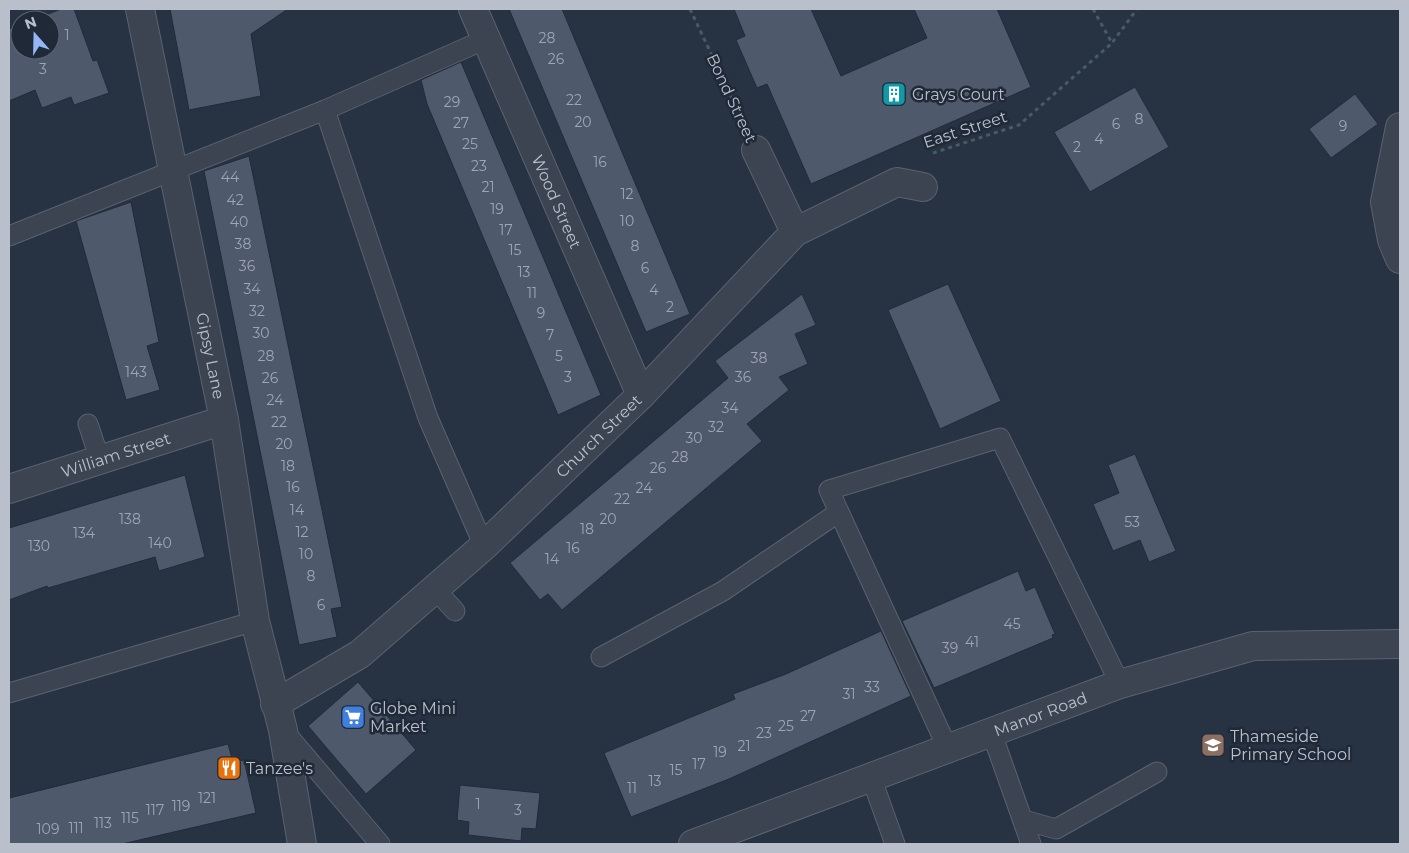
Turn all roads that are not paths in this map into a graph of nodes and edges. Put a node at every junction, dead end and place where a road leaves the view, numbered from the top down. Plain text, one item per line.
1 (140, 9) edge
2 (473, 9) edge
3 (486, 39) junction
4 (325, 110) junction
5 (1400, 127) edge
6 (756, 150) dead end
7 (173, 170) junction
8 (910, 185) road end
9 (795, 232) junction
10 (9, 236) edge
11 (1400, 259) edge
12 (641, 395) junction
13 (224, 420) junction
14 (88, 424) dead end
15 (100, 460) junction
16 (9, 489) edge
17 (839, 512) junction
18 (484, 546) junction
19 (435, 589) junction
20 (455, 612) dead end
21 (255, 621) junction
22 (1400, 644) edge
23 (601, 657) dead end
24 (1120, 684) junction
25 (9, 693) edge
26 (275, 704) junction
27 (283, 730) junction
28 (991, 731) junction
29 (948, 749) junction
30 (1157, 772) dead end
31 (871, 777) junction
32 (1024, 820) junction
33 (302, 844) edge
34 (380, 844) edge
35 (693, 844) edge
36 (895, 844) edge
37 (1031, 844) edge

1 - 7 street, Gipsy Lane
2 - 3 street, Wood Street
3 - 4 lane
3 - 12 street, Wood Street
4 - 7 lane
4 - 18 lane
5 - 11 street
6 - 9 street, Bond Street
7 - 10 lane
7 - 13 street, Gipsy Lane
8 - 9 street, Church Street
9 - 12 street, Church Street
12 - 18 street, Church Street
13 - 15 street, William Street
13 - 21 street, Gipsy Lane
14 - 15 lane
15 - 16 street, William Street
17 - 23 lane
17 - 24 lane
17 - 29 lane
18 - 19 street, Church Street
19 - 20 lane
19 - 26 street, Church Street
21 - 25 lane
21 - 26 street, Gipsy Lane
22 - 24 street, Manor Road
24 - 28 street, Manor Road
26 - 27 street, Gipsy Lane
27 - 33 street, Gipsy Lane
27 - 34 lane
28 - 29 street, Manor Road
28 - 32 lane
29 - 31 street, Manor Road
30 - 32 lane
31 - 35 street, Manor Road
31 - 36 lane
32 - 37 lane

